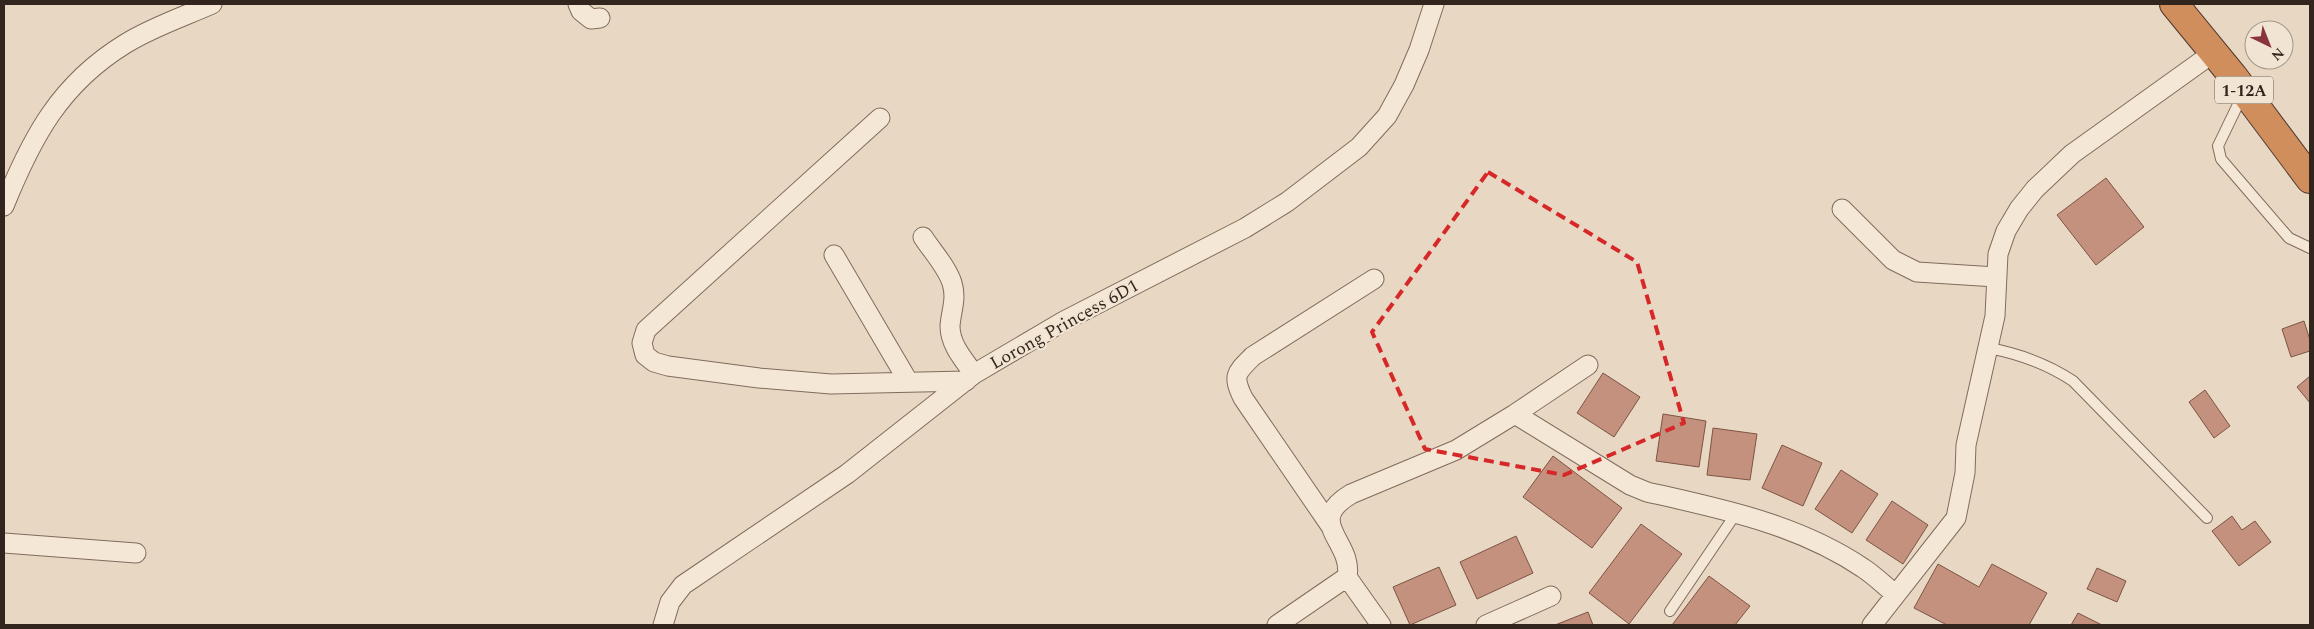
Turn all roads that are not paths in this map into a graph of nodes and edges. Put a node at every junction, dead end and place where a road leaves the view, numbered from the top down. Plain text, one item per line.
1 (212, 4) edge
2 (578, 4) edge
3 (1434, 4) edge
4 (2174, 4) edge
5 (600, 18) dead end
6 (2213, 53) junction
7 (2244, 91) junction
8 (880, 118) dead end
9 (2310, 179) edge
10 (4, 206) edge
11 (1842, 209) dead end
12 (923, 237) dead end
13 (2310, 248) edge
14 (834, 255) dead end
15 (1996, 277) junction
16 (1374, 279) dead end
17 (1988, 348) junction
18 (1588, 364) dead end
19 (970, 378) junction
20 (908, 381) junction
21 (1515, 414) junction
22 (1737, 512) junction
23 (2207, 518) dead end
24 (1330, 525) junction
25 (4, 543) edge
26 (136, 553) dead end
27 (1347, 577) junction
28 (1895, 594) junction
29 (1550, 596) dead end
30 (1670, 611) dead end
31 (663, 625) edge
32 (1276, 625) edge
33 (1381, 625) edge
34 (1486, 625) edge
35 (1872, 625) edge

1 - 10 street
2 - 5 street
3 - 19 street, Lorong Princess 6D1
4 - 6 highway, 1-12A
6 - 7 highway, 1-12A
6 - 15 street
7 - 9 highway, 1-12A
7 - 13 lane
8 - 20 street
11 - 15 street
12 - 19 street
14 - 20 street
15 - 17 street
16 - 24 street
17 - 23 lane
17 - 28 street
18 - 21 street
19 - 20 street
19 - 31 street, Lorong Princess 6D1
21 - 22 street
21 - 24 street
22 - 28 street
22 - 30 lane
24 - 27 street
25 - 26 street
27 - 32 street
27 - 33 street
28 - 35 street
29 - 34 street

